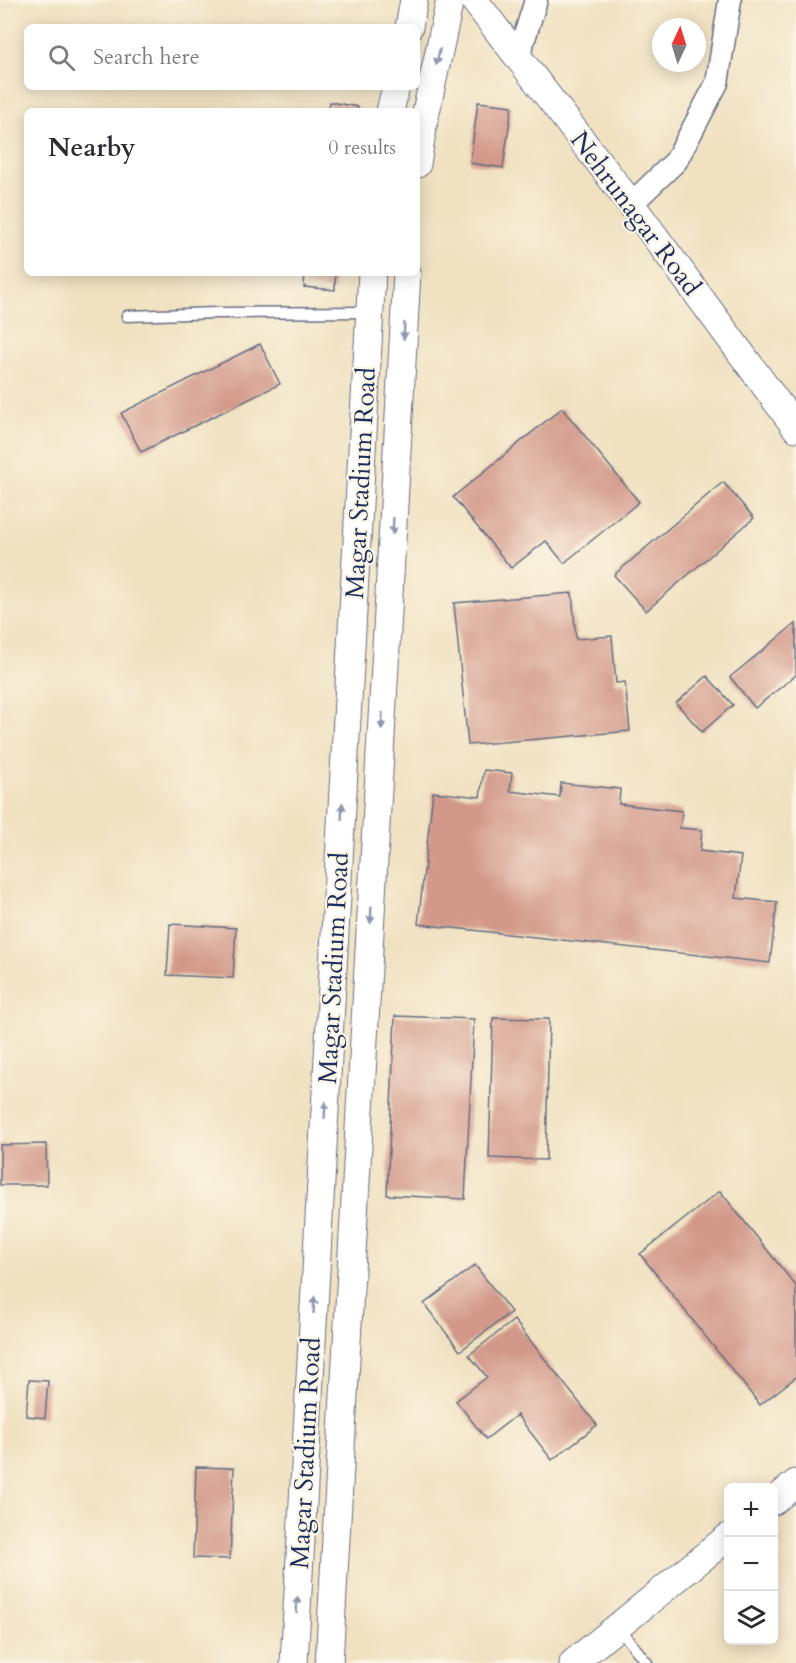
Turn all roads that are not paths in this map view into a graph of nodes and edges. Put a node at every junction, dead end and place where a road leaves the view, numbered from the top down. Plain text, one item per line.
1 (414, 0) edge
2 (450, 0) edge
3 (474, 0) edge
4 (536, 0) edge
5 (730, 0) edge
6 (410, 24) edge
7 (518, 58) junction
8 (395, 90) edge
9 (391, 108) edge
10 (420, 145) edge
11 (631, 204) junction
12 (372, 276) edge
13 (407, 276) edge
14 (370, 312) junction
15 (127, 316) dead end
16 (796, 428) edge
17 (796, 1483) edge
18 (778, 1498) edge
19 (724, 1542) edge
20 (618, 1627) junction
21 (294, 1663) edge
22 (329, 1663) edge
23 (573, 1663) edge
24 (647, 1663) edge

1 - 6 street
2 -> 10 street
3 - 7 street, Nehrunagar Road
4 - 7 street
5 - 11 street
7 - 11 street, Nehrunagar Road
8 - 9 street
11 - 16 street, Nehrunagar Road
12 - 14 street, Magar Stadium Road
13 -> 22 street, Magar Stadium Road
14 - 15 lane
21 -> 14 street, Magar Stadium Road
17 - 18 street
19 - 20 street
20 - 23 street
20 - 24 lane

